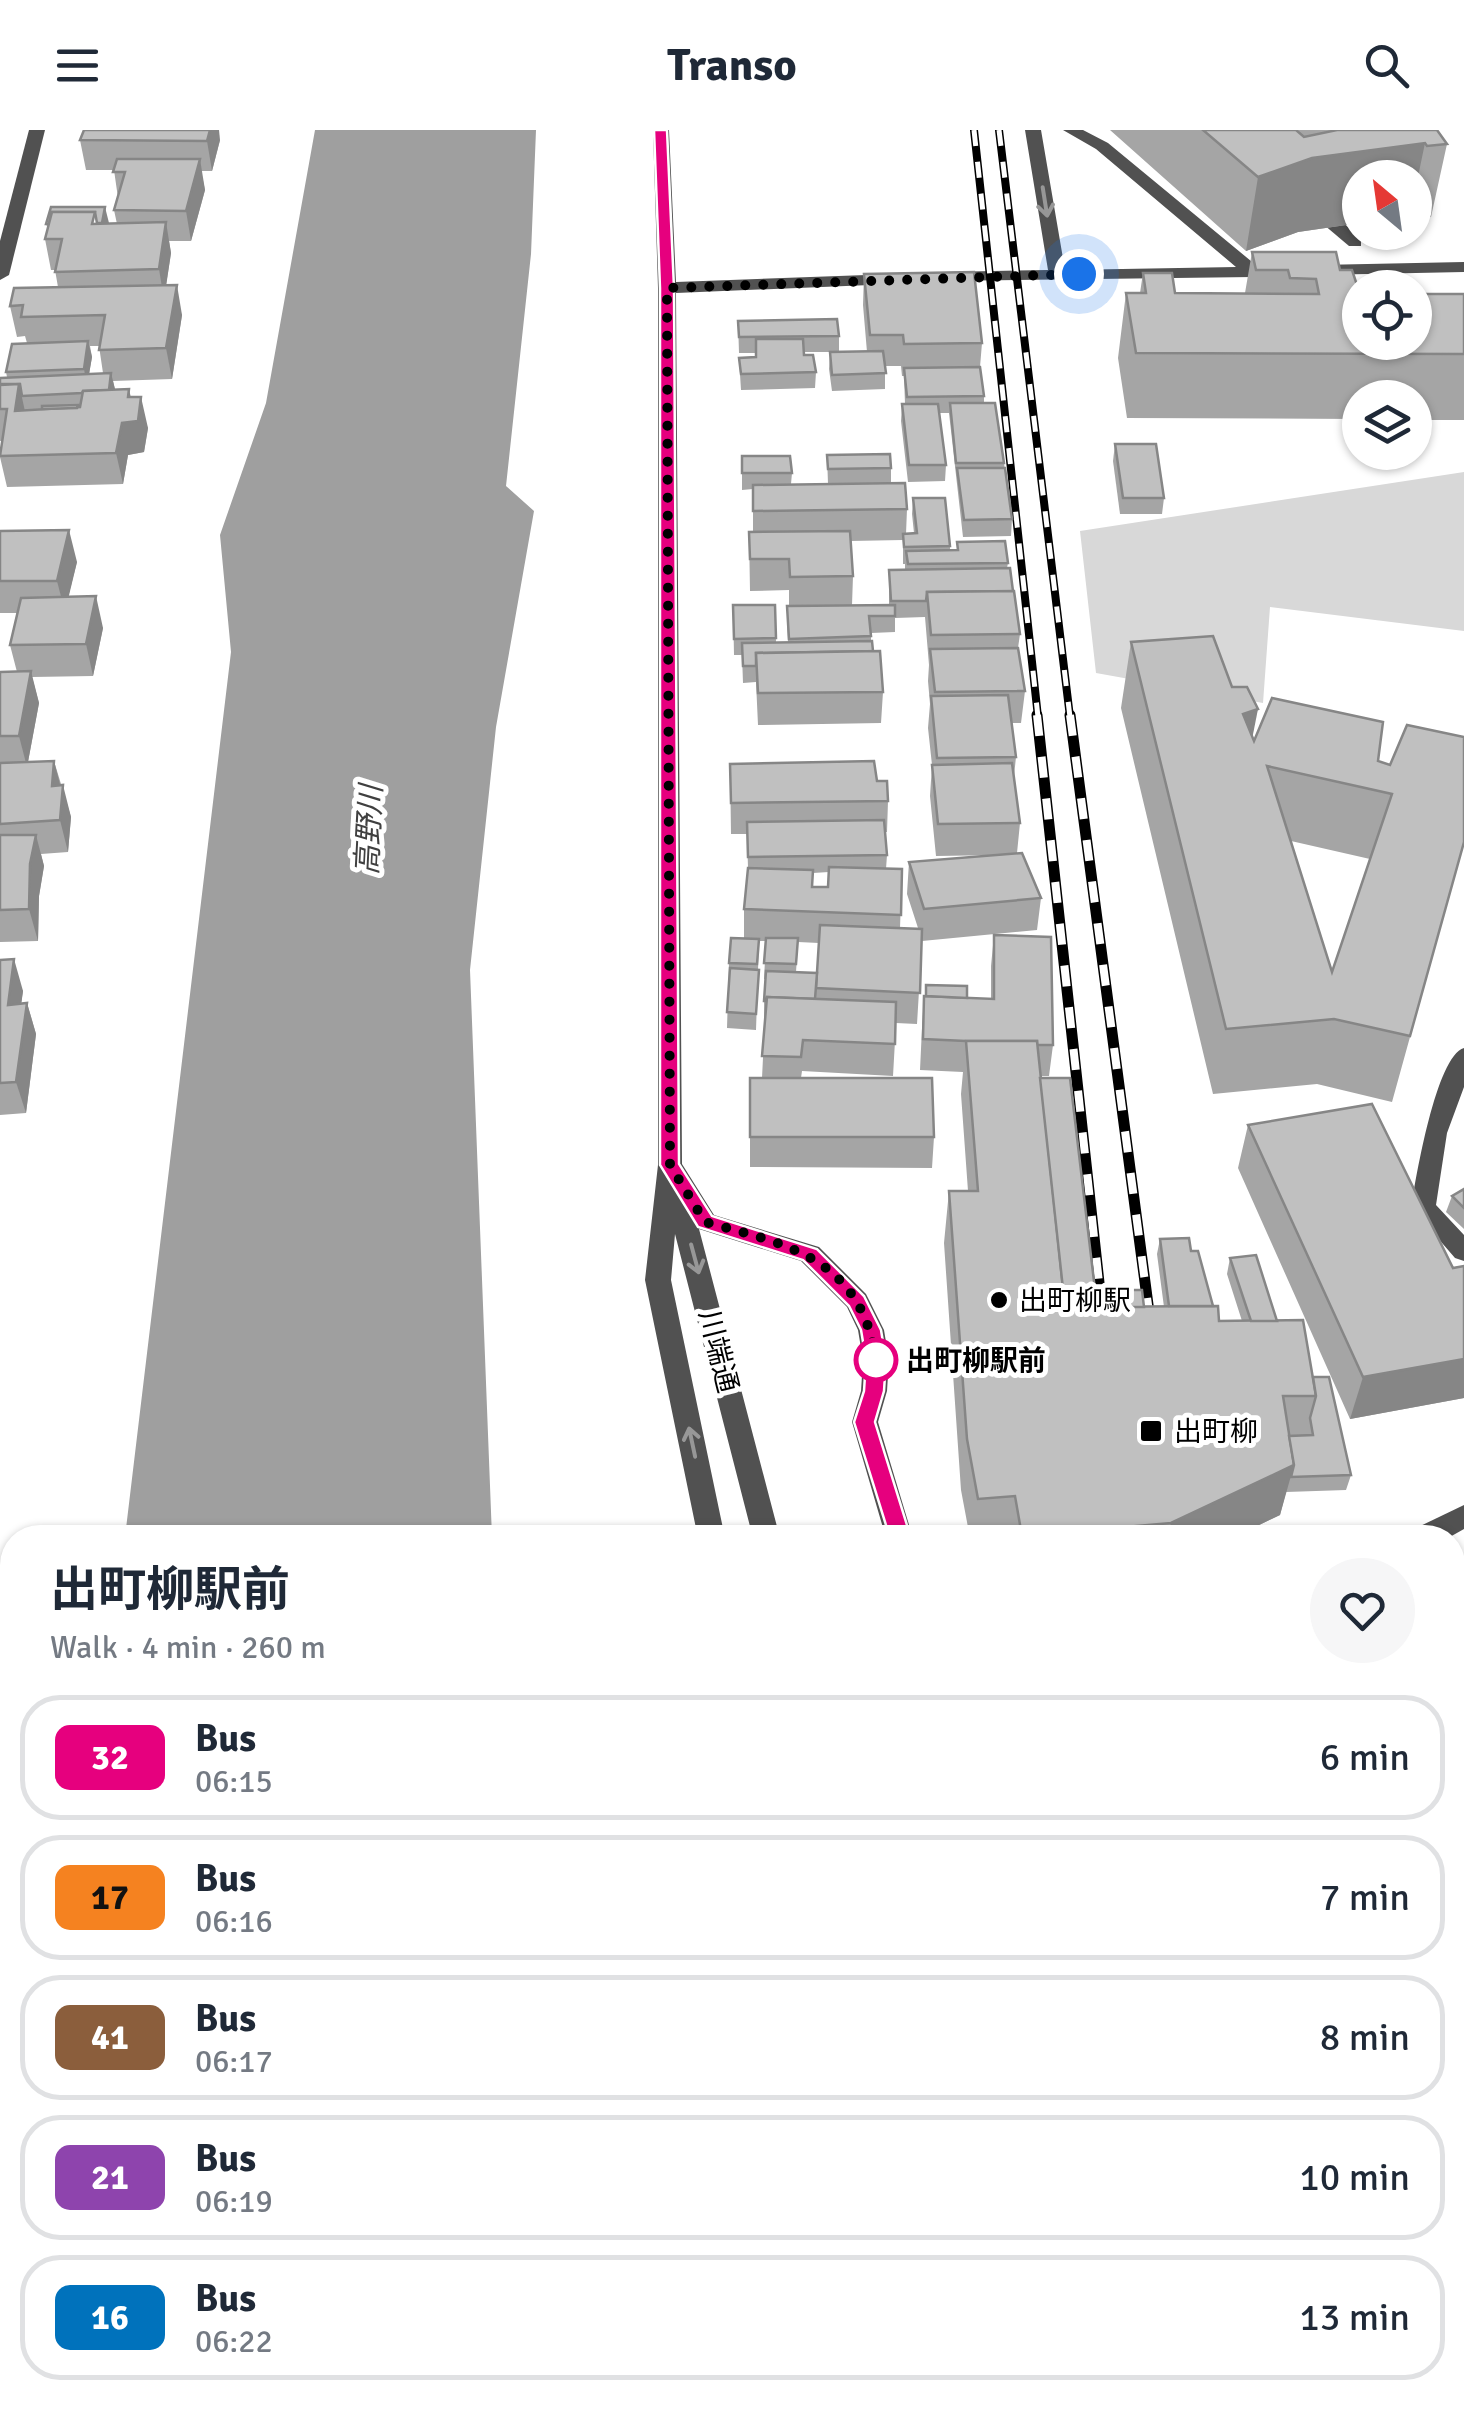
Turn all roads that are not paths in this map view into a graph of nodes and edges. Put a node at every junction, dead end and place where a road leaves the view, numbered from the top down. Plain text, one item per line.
1 (37, 130) edge
2 (660, 130) edge
3 (1033, 130) edge
4 (1071, 130) edge
5 (1296, 192) edge
6 (1342, 231) edge
7 (1464, 267) edge
8 (1253, 272) junction
9 (1057, 274) junction
10 (0, 276) edge
11 (912, 278) edge
12 (931, 278) edge
13 (667, 288) junction
14 (1464, 1056) edge
15 (670, 1165) junction
16 (1464, 1251) edge
17 (709, 1525) edge
18 (764, 1525) edge
19 (896, 1525) edge

1 - 10 street
2 - 13 street, 川端通
3 -> 9 street
4 - 8 street
5 - 6 street
7 - 8 street
8 - 9 street
9 - 12 street
11 - 13 street
13 - 15 street, 川端通
14 - 16 street
17 -> 15 street, 川端通
15 -> 18 street, 川端通
15 - 19 street

